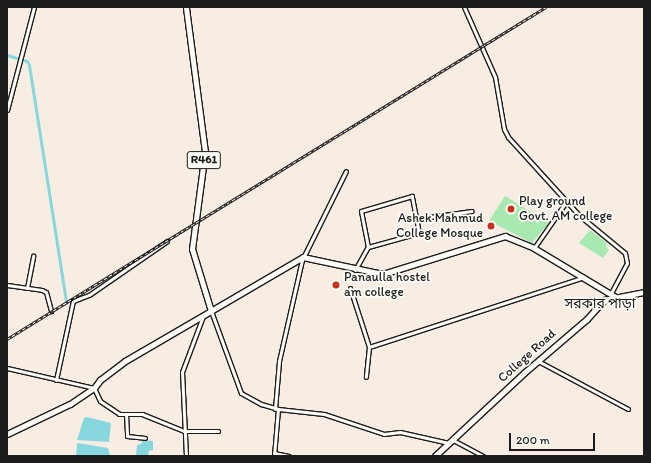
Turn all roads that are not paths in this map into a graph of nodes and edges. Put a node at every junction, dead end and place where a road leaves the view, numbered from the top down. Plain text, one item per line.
1 (34, 7) edge
2 (186, 7) edge
3 (464, 7) edge
4 (7, 110) edge
5 (346, 171) dead end
6 (566, 202) junction
7 (471, 211) dead end
8 (417, 215) junction
9 (423, 218) junction
10 (418, 221) junction
11 (167, 241) dead end
12 (368, 247) junction
13 (534, 248) junction
14 (33, 256) dead end
15 (303, 257) junction
16 (355, 270) junction
17 (584, 277) junction
18 (7, 285) edge
19 (28, 288) junction
20 (350, 288) dead end
21 (644, 292) edge
22 (610, 293) junction
23 (616, 297) junction
24 (51, 311) dead end
25 (211, 311) junction
26 (204, 316) junction
27 (369, 347) junction
28 (538, 361) junction
29 (7, 368) edge
30 (366, 377) dead end
31 (56, 380) junction
32 (94, 388) junction
33 (276, 409) junction
34 (628, 409) dead end
35 (126, 414) junction
36 (184, 431) junction
37 (218, 431) dead end
38 (7, 434) edge
39 (145, 438) dead end
40 (453, 440) junction
41 (449, 443) junction
42 (274, 455) edge
43 (186, 456) edge
44 (289, 456) edge
45 (435, 456) edge
46 (483, 456) edge

1 - 4 street
2 - 25 main road, R461
3 - 6 street
5 - 15 street
6 - 13 street
6 - 22 street
7 - 9 street
8 - 9 street
8 - 10 street
8 - 12 street
9 - 10 street
10 - 12 street
11 - 31 street
12 - 16 street
13 - 16 main road
13 - 17 main road
14 - 19 street
15 - 16 main road
15 - 25 main road
15 - 33 street
17 - 22 main road
17 - 27 street
18 - 19 street
19 - 24 street
20 - 27 street
21 - 23 main road, College Road
22 - 23 main road
23 - 28 main road, College Road
25 - 26 main road
25 - 33 street
26 - 32 main road
26 - 36 street
27 - 30 street
28 - 34 street
28 - 40 main road, College Road
29 - 31 street
31 - 32 street
32 - 35 street
32 - 38 main road
33 - 41 street
33 - 42 street
35 - 36 street
35 - 39 street
36 - 37 street
36 - 43 street
40 - 41 main road, College Road
40 - 46 street
41 - 45 main road, College Road
42 - 44 street

